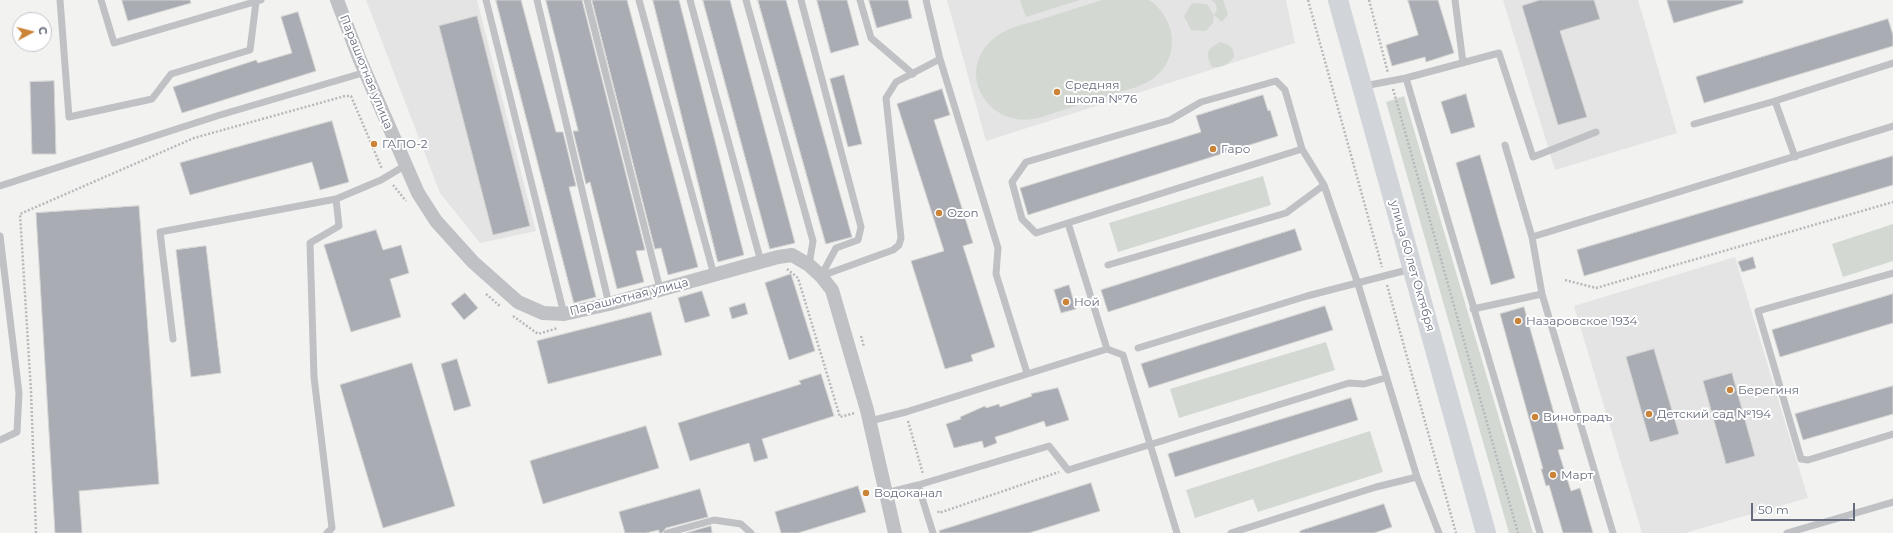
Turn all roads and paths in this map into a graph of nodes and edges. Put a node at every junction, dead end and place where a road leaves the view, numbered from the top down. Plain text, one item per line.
1 (60, 0) edge
2 (101, 0) edge
3 (337, 0) edge
4 (486, 0) edge
5 (537, 0) edge
6 (587, 0) edge
7 (640, 0) edge
8 (690, 0) edge
9 (746, 0) edge
10 (801, 0) edge
11 (860, 0) edge
12 (926, 0) edge
13 (1338, 0) edge
14 (1368, 0) edge
15 (1455, 0) edge
16 (259, 1) edge
17 (940, 59) junction
18 (1463, 63) junction
19 (1893, 63) edge
20 (366, 72) junction
21 (913, 74) junction
22 (1406, 78) junction
23 (1390, 80) junction
24 (1362, 87) junction
25 (1775, 101) junction
26 (1694, 124) dead end
27 (1893, 126) edge
28 (1596, 132) dead end
29 (1504, 145) dead end
30 (1302, 149) junction
31 (1794, 157) junction
32 (406, 165) junction
33 (386, 177) junction
34 (1324, 185) junction
35 (0, 186) edge
36 (336, 200) junction
37 (1893, 202) edge
38 (410, 206) dead end
39 (1068, 223) junction
40 (0, 236) edge
41 (1532, 237) junction
42 (760, 262) junction
43 (782, 265) dead end
44 (809, 265) junction
45 (1108, 265) dead end
46 (1413, 269) junction
47 (1893, 273) edge
48 (714, 275) junction
49 (821, 276) junction
50 (1565, 280) dead end
51 (1358, 284) junction
52 (660, 289) junction
53 (483, 290) dead end
54 (1542, 294) junction
55 (608, 304) junction
56 (1473, 309) junction
57 (506, 311) dead end
58 (564, 314) junction
59 (512, 315) dead end
60 (560, 328) dead end
61 (859, 330) dead end
62 (173, 339) dead end
63 (1138, 348) dead end
64 (1107, 349) junction
65 (865, 350) dead end
66 (1026, 373) junction
67 (1385, 378) junction
68 (858, 412) dead end
69 (906, 412) junction
70 (870, 421) junction
71 (1893, 434) edge
72 (0, 440) edge
73 (1150, 445) junction
74 (1068, 470) junction
75 (1417, 477) junction
76 (925, 483) junction
77 (918, 486) junction
78 (886, 493) junction
79 (1893, 502) edge
80 (935, 508) dead end
81 (36, 533) edge
82 (327, 533) edge
83 (667, 533) edge
84 (750, 533) edge
85 (896, 533) edge
86 (933, 533) edge
87 (1177, 533) edge
88 (1231, 533) edge
89 (1440, 533) edge
90 (1486, 533) edge
91 (1518, 533) edge
92 (1540, 533) edge
93 (1613, 533) edge
94 (1787, 533) edge

1 - 16 lane
2 - 16 lane
3 - 20 street, Парашютная улица
4 - 58 lane
5 - 55 lane
6 - 52 lane
7 - 48 lane
8 - 42 lane
9 - 44 lane
10 - 49 lane
11 - 21 lane
12 - 17 lane
13 - 24 main road, улица 60 лет Октября
14 - 23 path
15 - 18 lane
17 - 21 lane
17 - 66 lane
18 - 22 lane
18 - 28 lane
19 - 25 lane
20 - 32 street, Парашютная улица
20 - 35 lane
21 - 49 lane
22 - 23 lane
22 - 56 lane
23 - 24 lane
23 - 91 path
24 - 46 main road, улица 60 лет Октября
25 - 26 lane
25 - 31 lane
27 - 31 lane
29 - 41 lane
30 - 34 lane
30 - 39 lane
30 - 39 lane
31 - 41 lane
32 - 33 lane
32 - 58 street, Парашютная улица
33 - 36 lane
33 - 38 path
33 - 81 path
34 - 45 lane
34 - 51 lane
36 - 62 lane
36 - 82 lane
37 - 50 path
39 - 64 lane
40 - 72 lane
41 - 54 lane
42 - 44 street, Парашютная улица
42 - 48 street, Парашютная улица
43 - 68 path
44 - 49 street, Парашютная улица
46 - 51 lane
46 - 90 main road, улица 60 лет Октября
47 - 71 lane
48 - 52 street, Парашютная улица
49 - 70 street, Парашютная улица
51 - 63 lane
51 - 67 lane
52 - 55 street, Парашютная улица
53 - 57 path
54 - 56 lane
54 - 93 lane
55 - 58 street, Парашютная улица
56 - 92 lane
59 - 60 path
61 - 65 path
64 - 66 lane
64 - 73 lane
66 - 69 lane
67 - 73 lane
67 - 75 lane
69 - 70 lane
69 - 76 path
70 - 78 street, Парашютная улица
73 - 74 lane
73 - 87 lane
74 - 76 lane
74 - 80 path
75 - 88 lane
75 - 89 lane
76 - 77 lane
77 - 78 lane
77 - 86 lane
78 - 85 street, Парашютная улица
79 - 94 lane
83 - 84 lane

